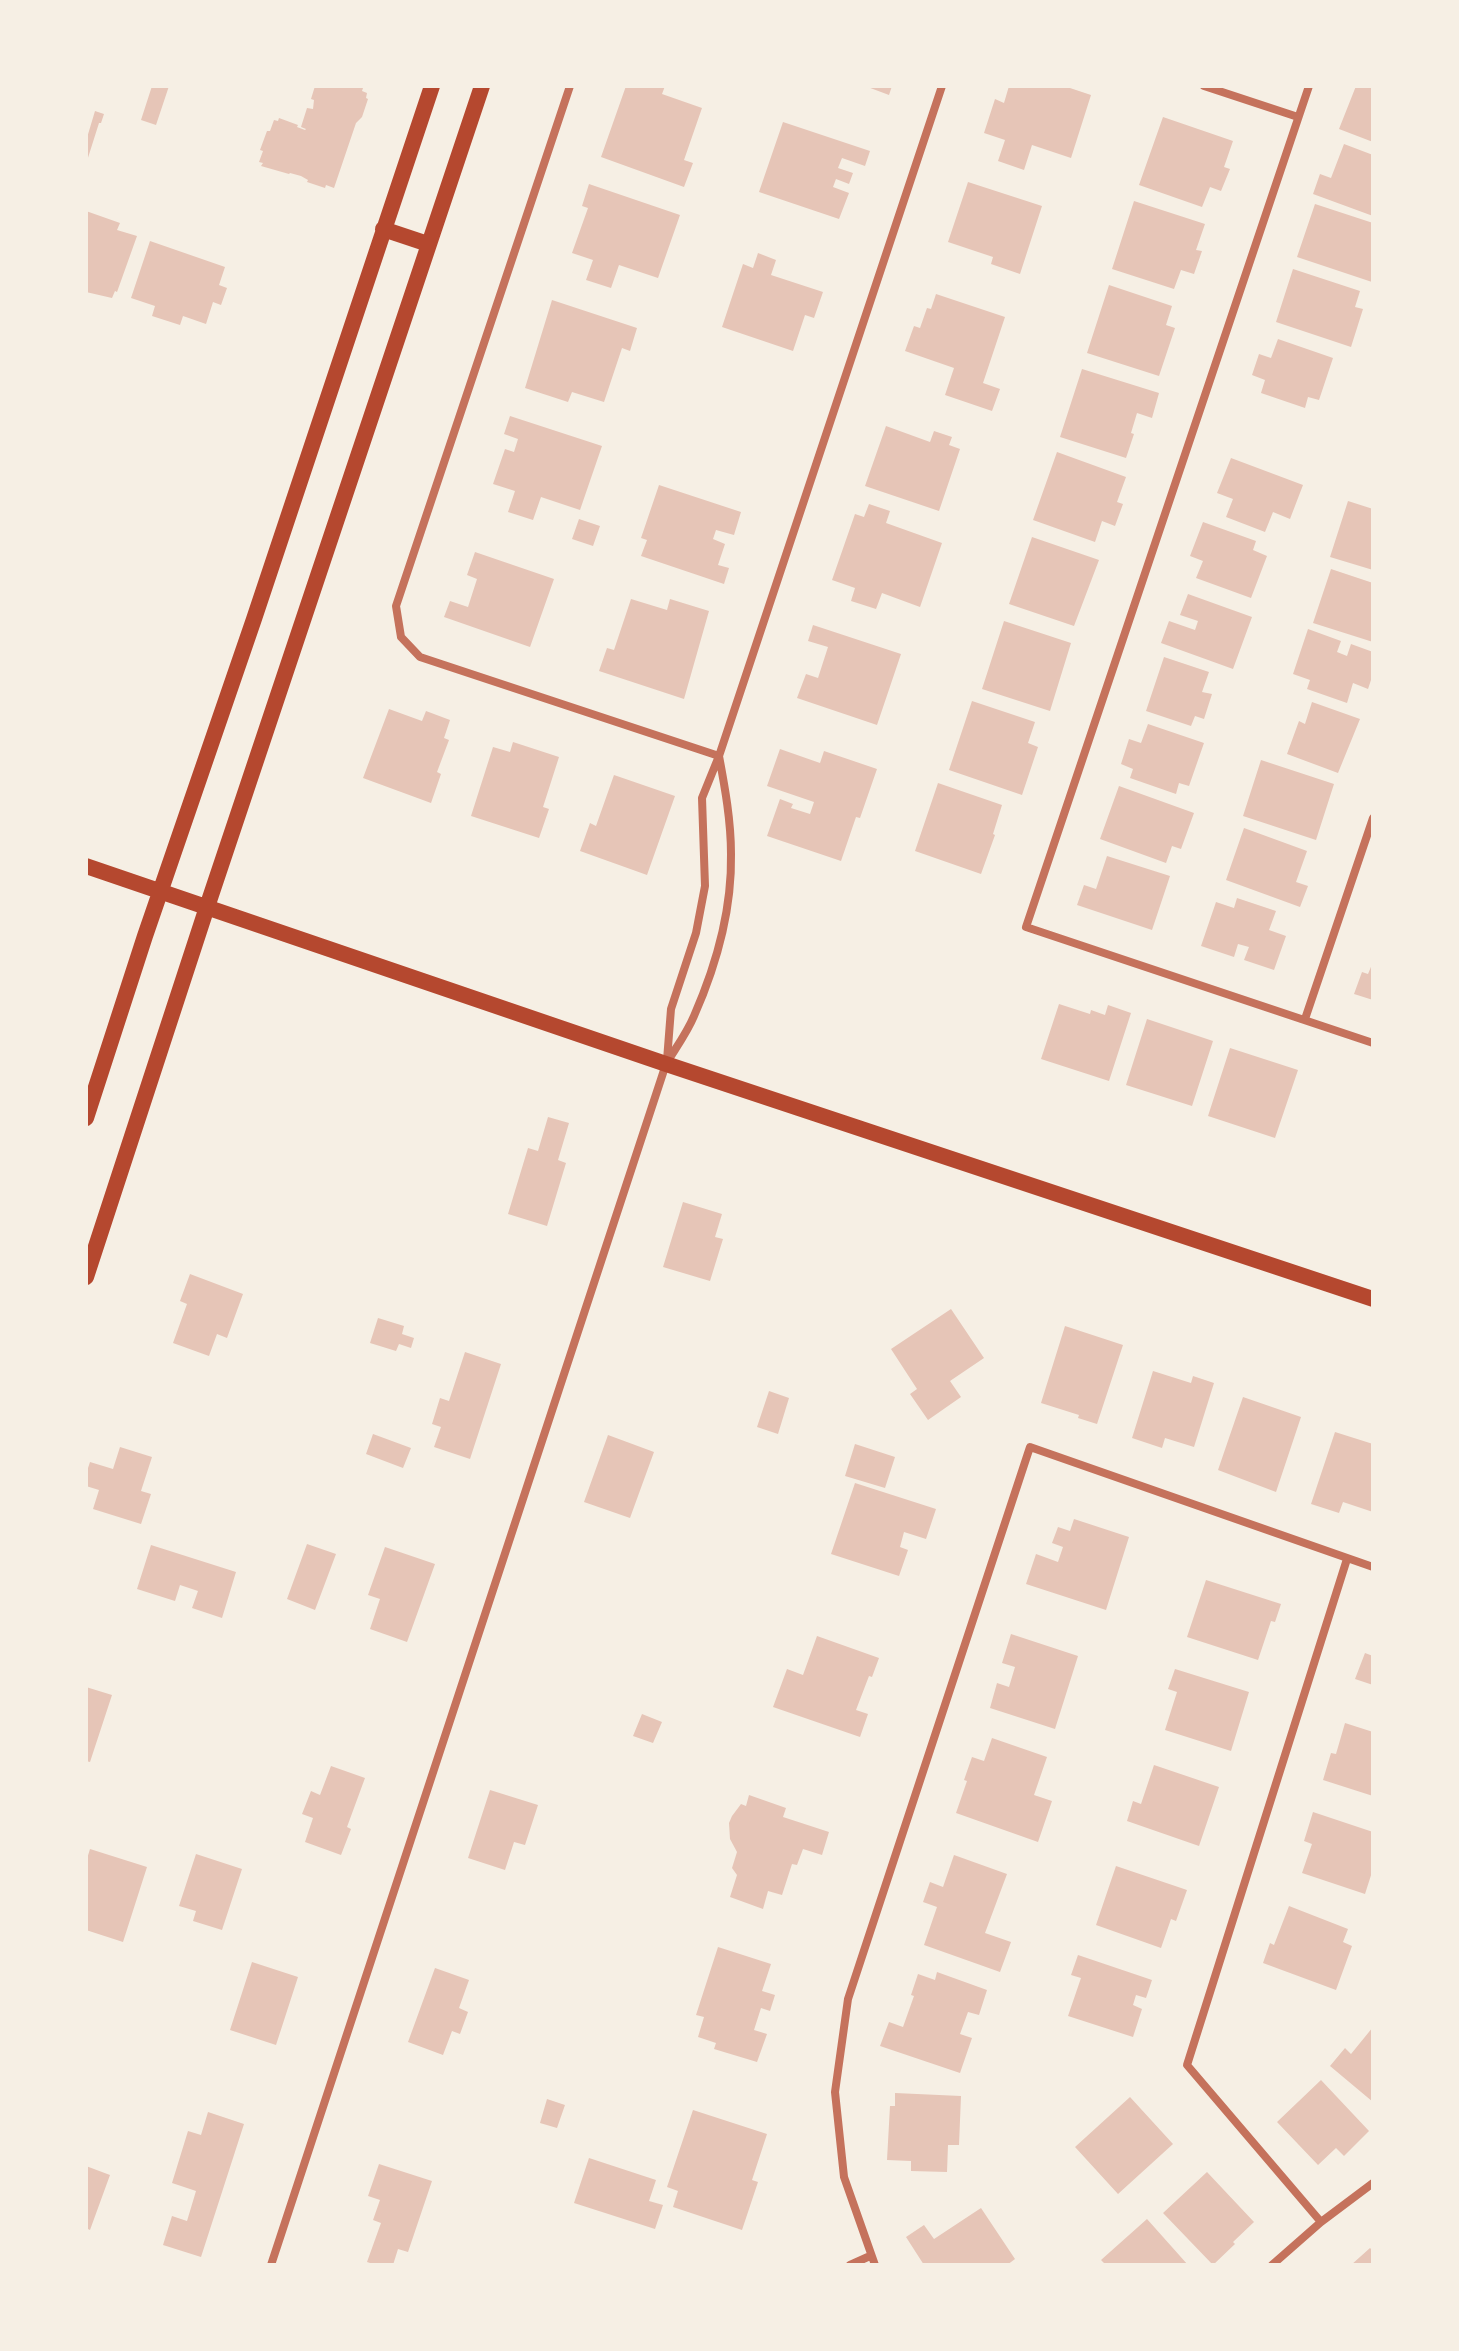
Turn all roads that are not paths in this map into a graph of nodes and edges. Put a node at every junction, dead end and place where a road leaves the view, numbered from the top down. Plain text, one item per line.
1 (432, 86) edge
2 (482, 86) edge
3 (570, 86) edge
4 (942, 86) edge
5 (1204, 86) edge
6 (1309, 86) edge
7 (1298, 117) junction
8 (383, 229) junction
9 (428, 244) junction
10 (719, 756) junction
11 (1373, 818) edge
12 (86, 866) edge
13 (160, 891) junction
14 (207, 907) junction
15 (1305, 1019) junction
16 (1373, 1043) edge
17 (666, 1064) junction
18 (86, 1118) edge
19 (86, 1277) edge
20 (1373, 1299) edge
21 (1347, 1559) junction
22 (1373, 1567) edge
23 (1373, 2183) edge
24 (1321, 2222) junction
25 (873, 2260) edge
26 (271, 2265) edge
27 (850, 2265) edge
28 (1272, 2265) edge

1 - 8 main road
2 - 9 main road
3 - 10 street
4 - 10 street
5 - 7 street
6 - 7 street
7 - 15 street
8 - 9 main road
8 - 13 main road
9 - 14 main road
10 - 17 street
10 - 17 street
11 - 15 street
12 - 13 main road
13 - 14 main road
13 - 18 main road
14 - 17 main road
14 - 19 main road
15 - 16 street
17 - 20 main road
17 - 26 street
21 - 22 street
21 - 24 street
21 - 25 street
23 - 24 street
24 - 28 street
25 - 27 street

